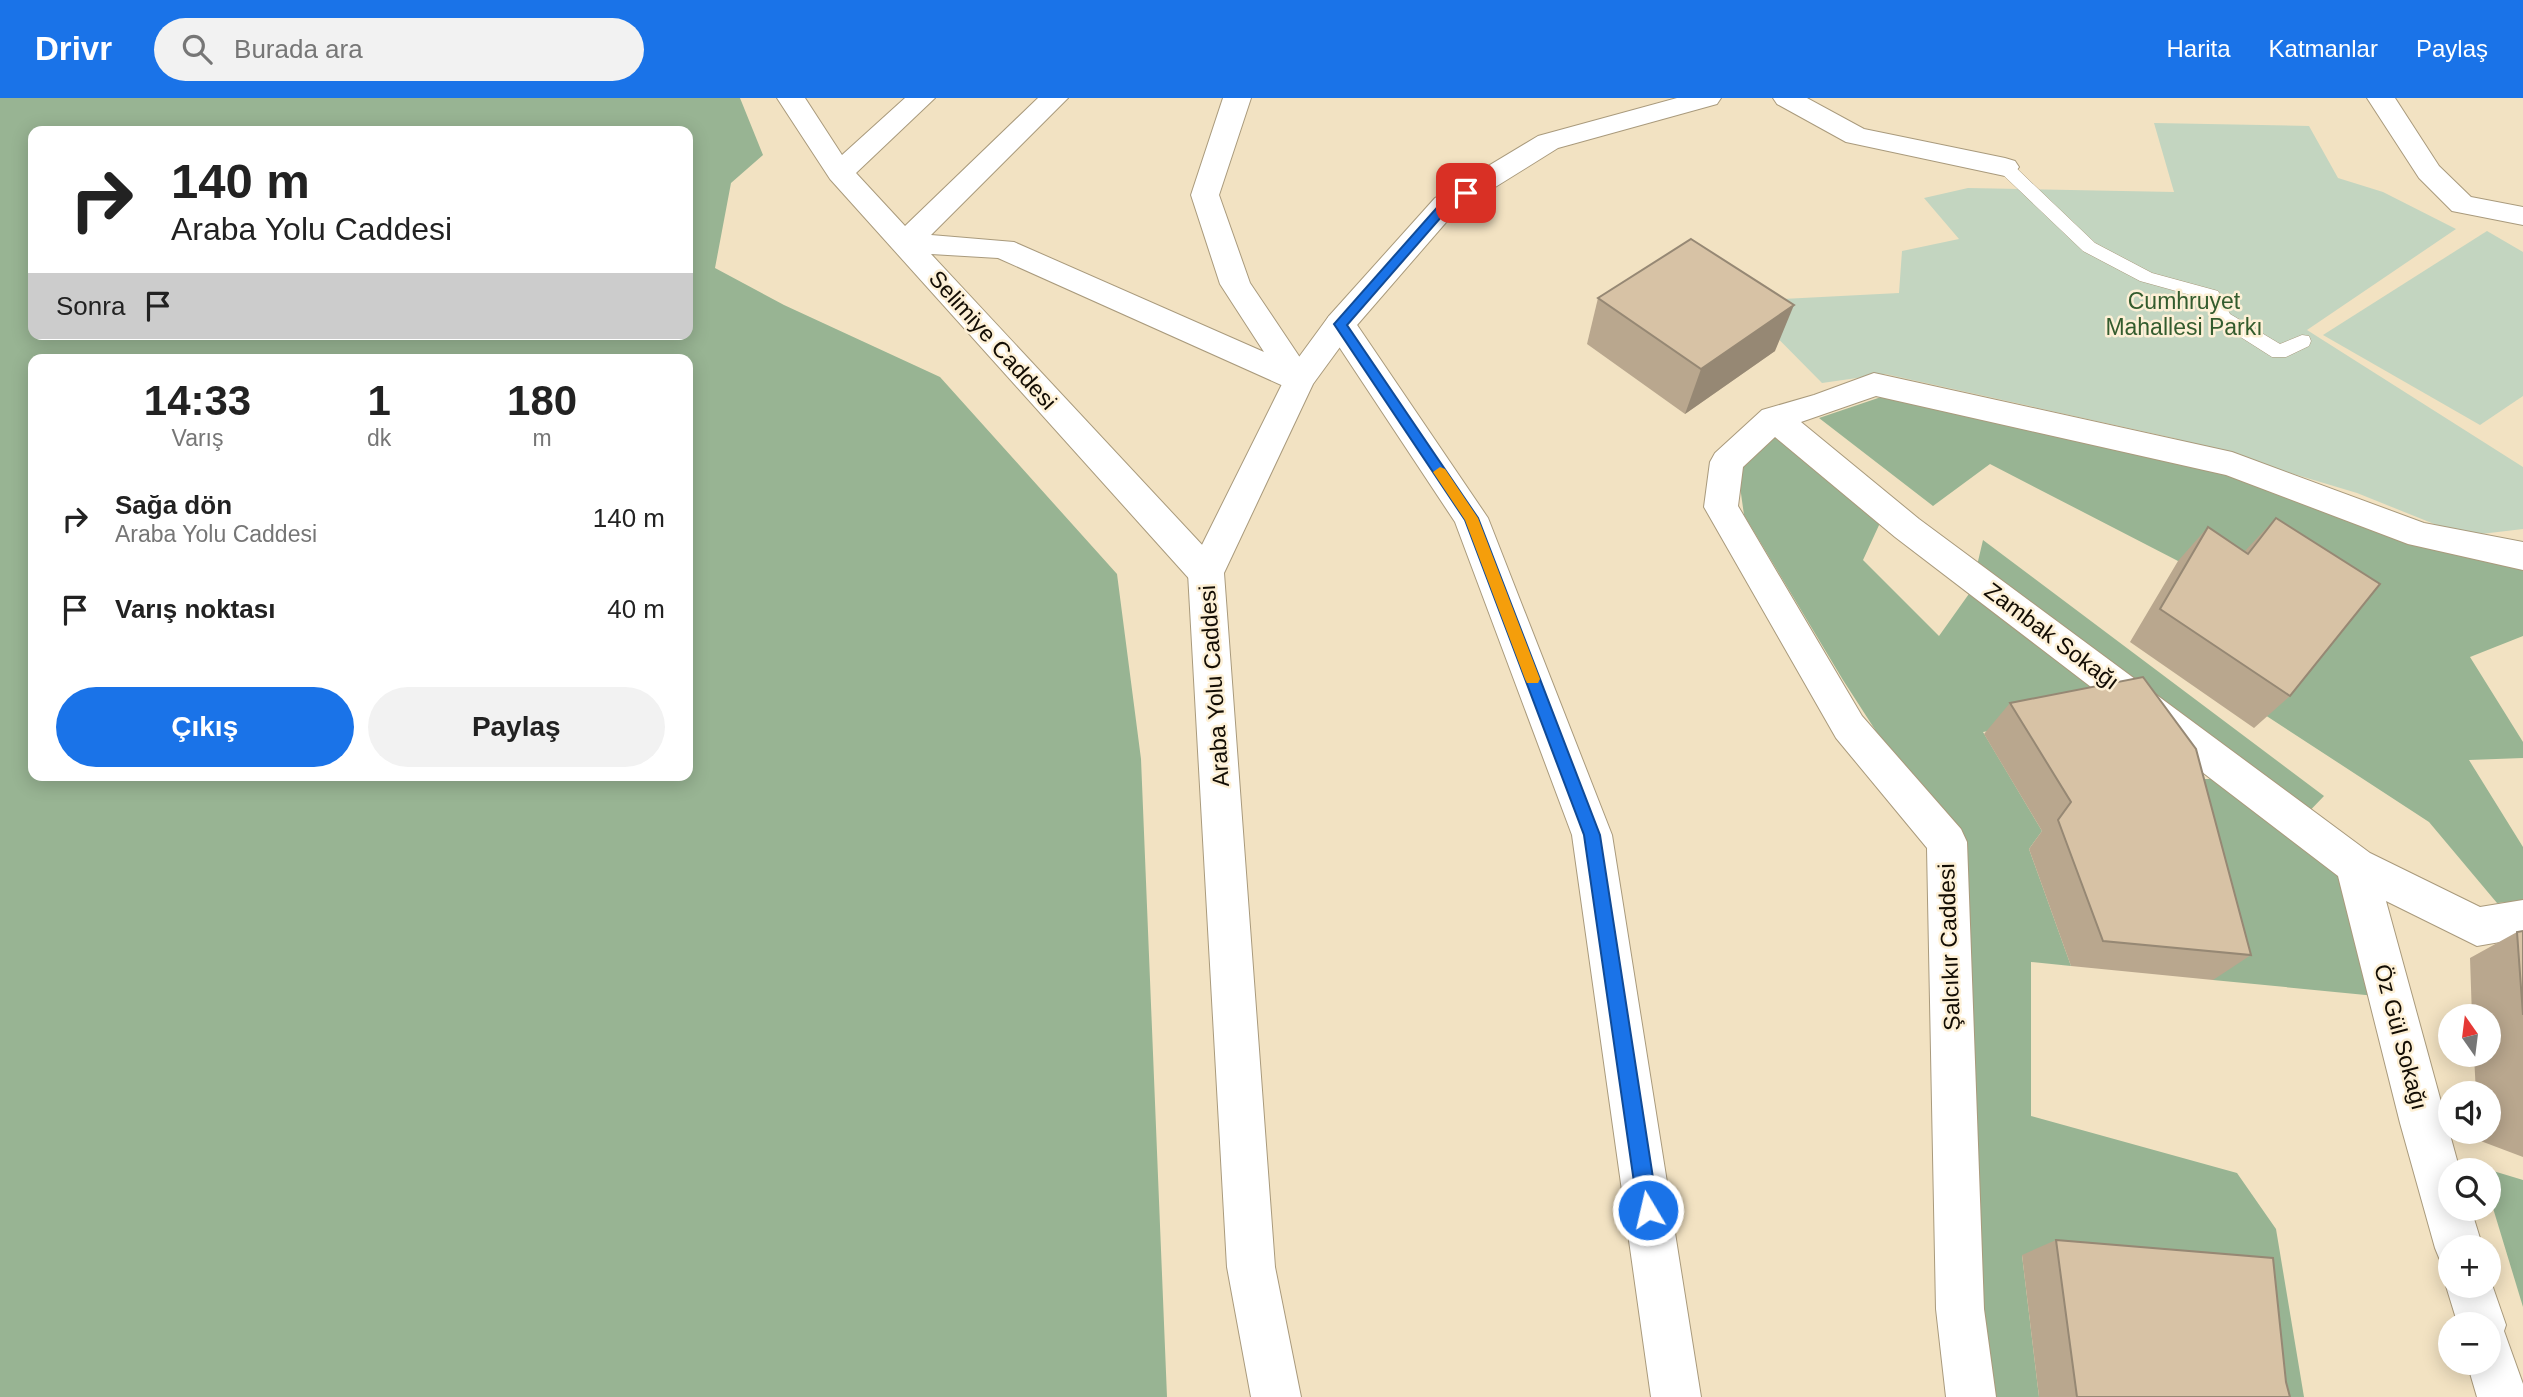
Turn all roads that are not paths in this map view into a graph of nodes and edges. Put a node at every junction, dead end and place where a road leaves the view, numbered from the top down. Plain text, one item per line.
1 (791, 98) edge
2 (921, 98) edge
3 (1054, 98) edge
4 (1237, 98) edge
5 (1707, 98) edge
6 (1787, 98) edge
7 (2381, 98) edge
8 (2005, 167) joint
9 (840, 173) junction
10 (2523, 216) edge
11 (905, 243) junction
12 (1340, 324) junction
13 (2302, 341) dead end
14 (1299, 380) junction
15 (1774, 418) junction
16 (2523, 556) edge
17 (1206, 573) junction
18 (2356, 866) junction
19 (2523, 919) edge
20 (2455, 1235) edge
21 (2496, 1375) edge
22 (1276, 1397) edge
23 (1676, 1397) edge
24 (1971, 1397) edge
25 (2502, 1397) edge

1 - 9 street, Selimiye Caddesi
2 - 9 street
3 - 11 street
4 - 14 street
5 - 12 street, Araba Yolu Caddesi
6 - 8 street
7 - 10 street
8 - 13 lane
9 - 11 street, Selimiye Caddesi
11 - 14 street
11 - 17 street, Selimiye Caddesi
12 - 14 street, Araba Yolu Caddesi
12 - 23 street
14 - 17 street, Araba Yolu Caddesi
15 - 16 street
15 - 18 street, Zambak Sokağı
15 - 24 street, Şalcıkır Caddesi
17 - 22 street, Araba Yolu Caddesi
18 - 19 street, Zambak Sokağı
18 - 20 street, Öz Gül Sokağı
21 - 25 street

